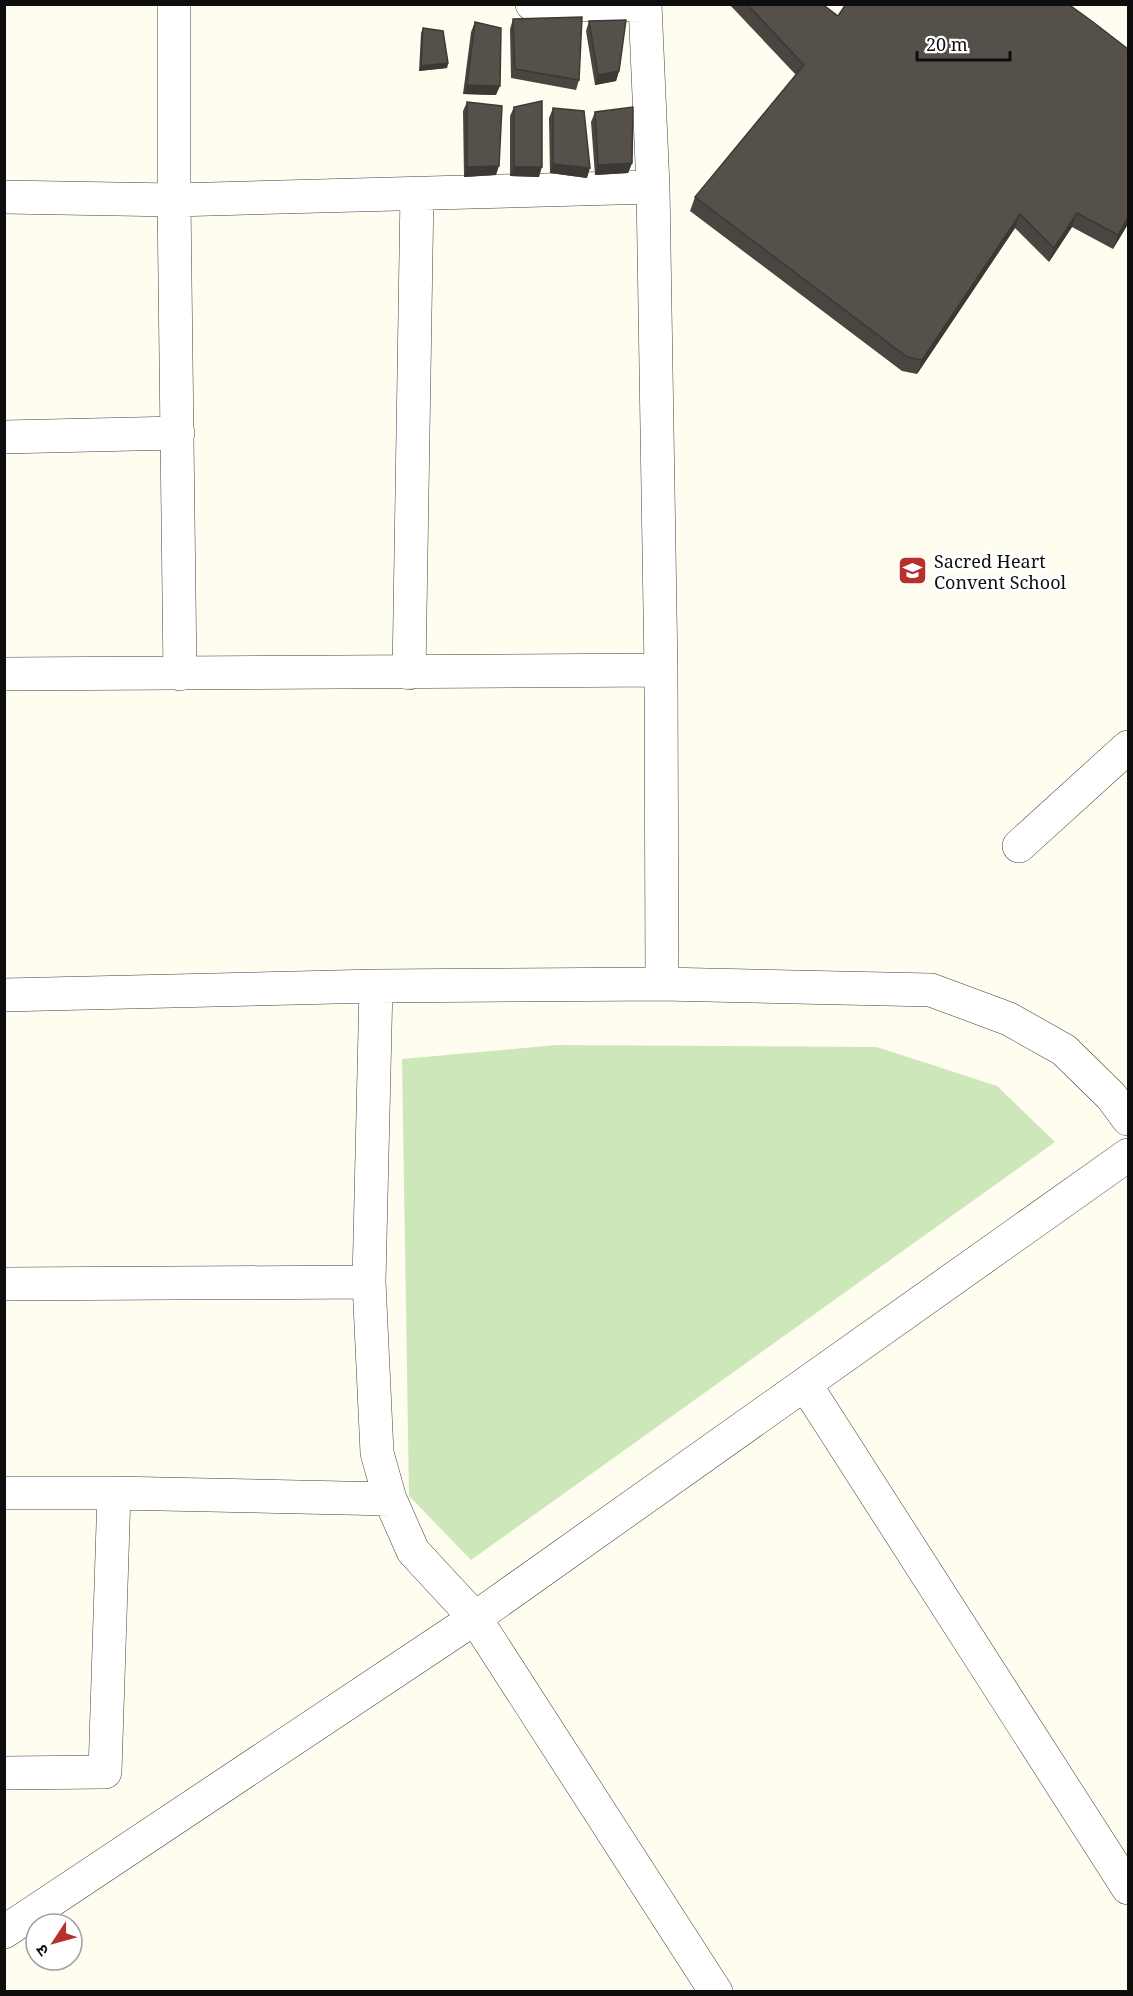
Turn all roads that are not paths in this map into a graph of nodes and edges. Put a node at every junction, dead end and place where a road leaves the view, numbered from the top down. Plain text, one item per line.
1 (174, 4) edge
2 (532, 4) edge
3 (645, 5) edge
4 (653, 187) junction
5 (417, 193) junction
6 (4, 197) edge
7 (174, 200) junction
8 (178, 433) junction
9 (4, 437) edge
10 (661, 670) junction
11 (409, 673) junction
12 (4, 674) edge
13 (180, 674) junction
14 (1128, 747) edge
15 (1019, 846) dead end
16 (662, 984) junction
17 (376, 986) junction
18 (4, 995) edge
19 (1128, 1119) edge
20 (1128, 1155) edge
21 (369, 1282) junction
22 (4, 1284) edge
23 (805, 1384) junction
24 (4, 1493) edge
25 (114, 1493) junction
26 (390, 1499) junction
27 (475, 1618) junction
28 (4, 1773) edge
29 (1128, 1888) edge
30 (4, 1932) edge
31 (716, 1992) edge

1 - 7 street
2 - 3 street
3 - 4 street
4 - 5 street
4 - 10 street
5 - 7 street
5 - 11 street
6 - 7 street
7 - 8 street
8 - 9 street
8 - 13 street
10 - 11 street
10 - 16 street
11 - 13 street
12 - 13 street
14 - 15 street
16 - 17 street
16 - 19 street
17 - 18 street
17 - 21 street
20 - 23 street
21 - 22 street
21 - 26 street
23 - 27 street
23 - 29 street
24 - 25 street
25 - 26 street
25 - 28 street
26 - 27 street
27 - 30 street
27 - 31 street

